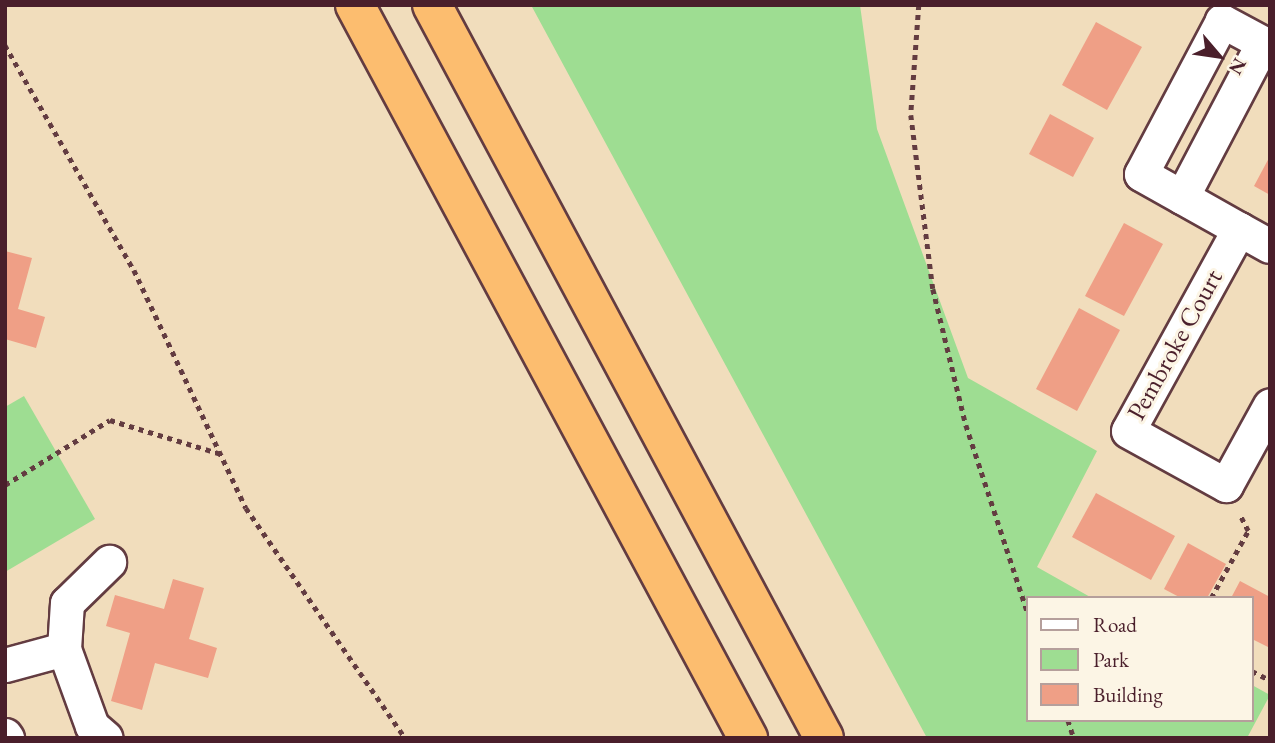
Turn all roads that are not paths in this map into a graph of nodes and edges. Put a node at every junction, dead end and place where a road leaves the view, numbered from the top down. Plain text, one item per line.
1 (355, 5) edge
2 (432, 5) edge
3 (1182, 197) junction
4 (1239, 229) junction
5 (1270, 246) edge
6 (1270, 405) edge
7 (108, 562) dead end
8 (64, 649) junction
9 (5, 665) edge
10 (106, 738) edge
11 (748, 738) edge
12 (824, 738) edge

1 - 11 highway
2 - 12 highway
3 - 3 street
3 - 4 street
4 - 5 street
4 - 6 street, Pembroke Court
7 - 8 street
8 - 9 street
8 - 10 street

